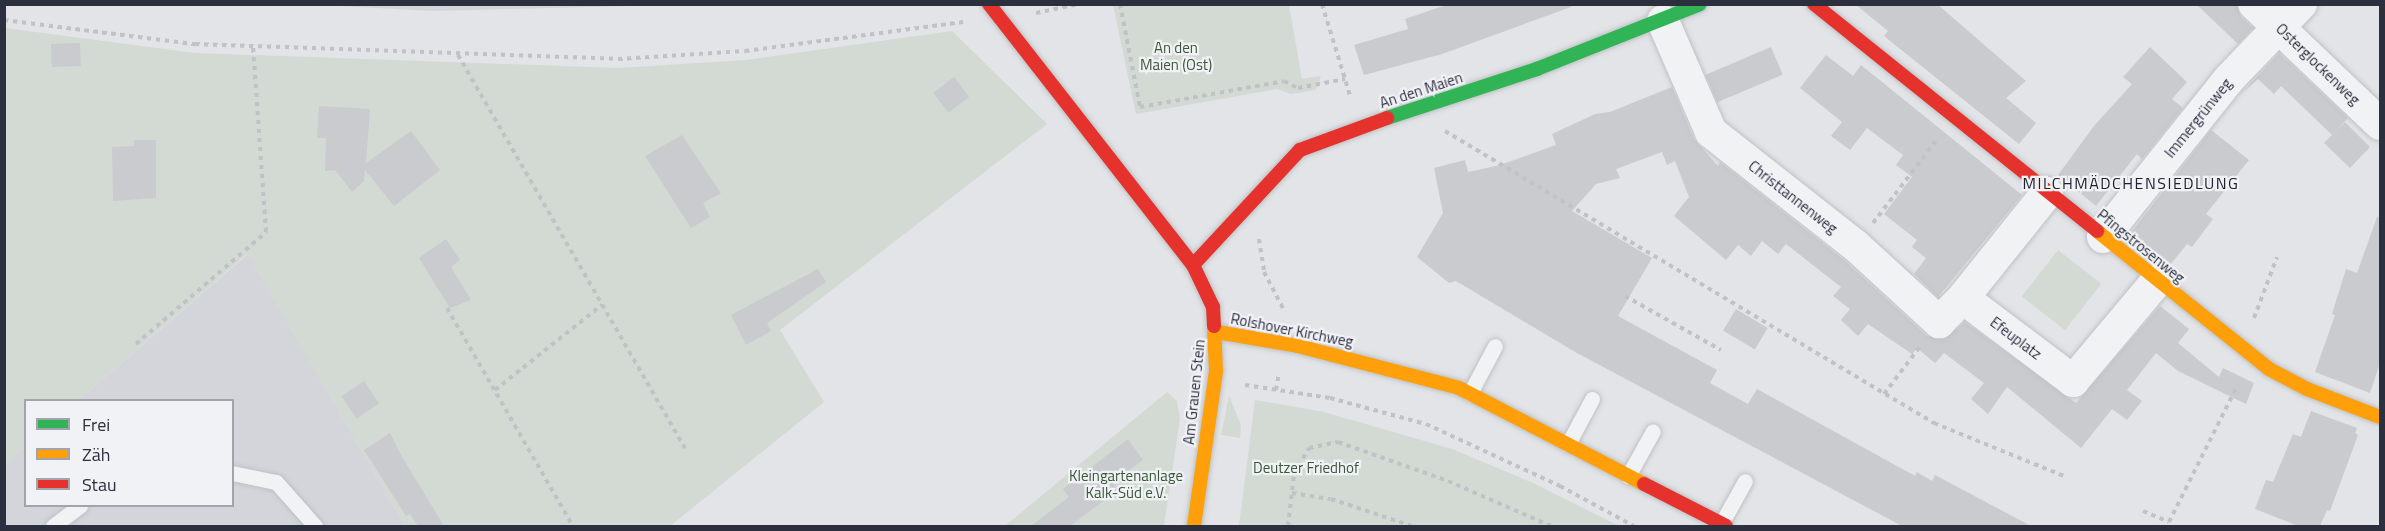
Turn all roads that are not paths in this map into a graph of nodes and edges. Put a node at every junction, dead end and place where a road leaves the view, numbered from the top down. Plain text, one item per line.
1 (989, 4) edge
2 (1700, 4) edge
3 (1814, 4) edge
4 (2254, 4) edge
5 (2301, 4) edge
6 (1663, 21) junction
7 (2280, 27) junction
8 (2380, 124) edge
9 (2047, 193) junction
10 (2103, 237) junction
11 (1193, 266) junction
12 (2157, 281) junction
13 (1963, 298) junction
14 (1217, 332) junction
15 (1495, 346) dead end
16 (1470, 393) junction
17 (1592, 399) dead end
18 (2380, 417) edge
19 (1653, 431) dead end
20 (1568, 444) junction
21 (234, 473) edge
22 (1628, 476) junction
23 (1745, 481) dead end
24 (79, 507) edge
25 (1723, 525) edge
26 (52, 526) edge
27 (315, 526) edge
28 (1194, 526) edge

1 - 11 street, Rolshover Kirchweg
2 - 6 street, An den Maien
3 - 9 street, Pfingstrosenweg
4 - 7 street, Osterglockenweg
5 - 7 street, Immergrünweg
6 - 11 street, An den Maien
6 - 13 street, Christtannenweg
7 - 8 street, Osterglockenweg
7 - 10 street, Immergrünweg
9 - 10 street, Pfingstrosenweg
9 - 13 street
10 - 12 street, Pfingstrosenweg
11 - 14 street, Rolshover Kirchweg
12 - 13 street, Efeuplatz
12 - 18 street, Pfingstrosenweg
14 - 16 street, Rolshover Kirchweg
14 - 28 street, Am Grauen Stein
15 - 16 lane
16 - 20 street, Rolshover Kirchweg
17 - 20 lane
19 - 22 lane
20 - 22 street, Rolshover Kirchweg
21 - 27 lane
22 - 25 street, Rolshover Kirchweg
23 - 25 lane
24 - 26 lane

